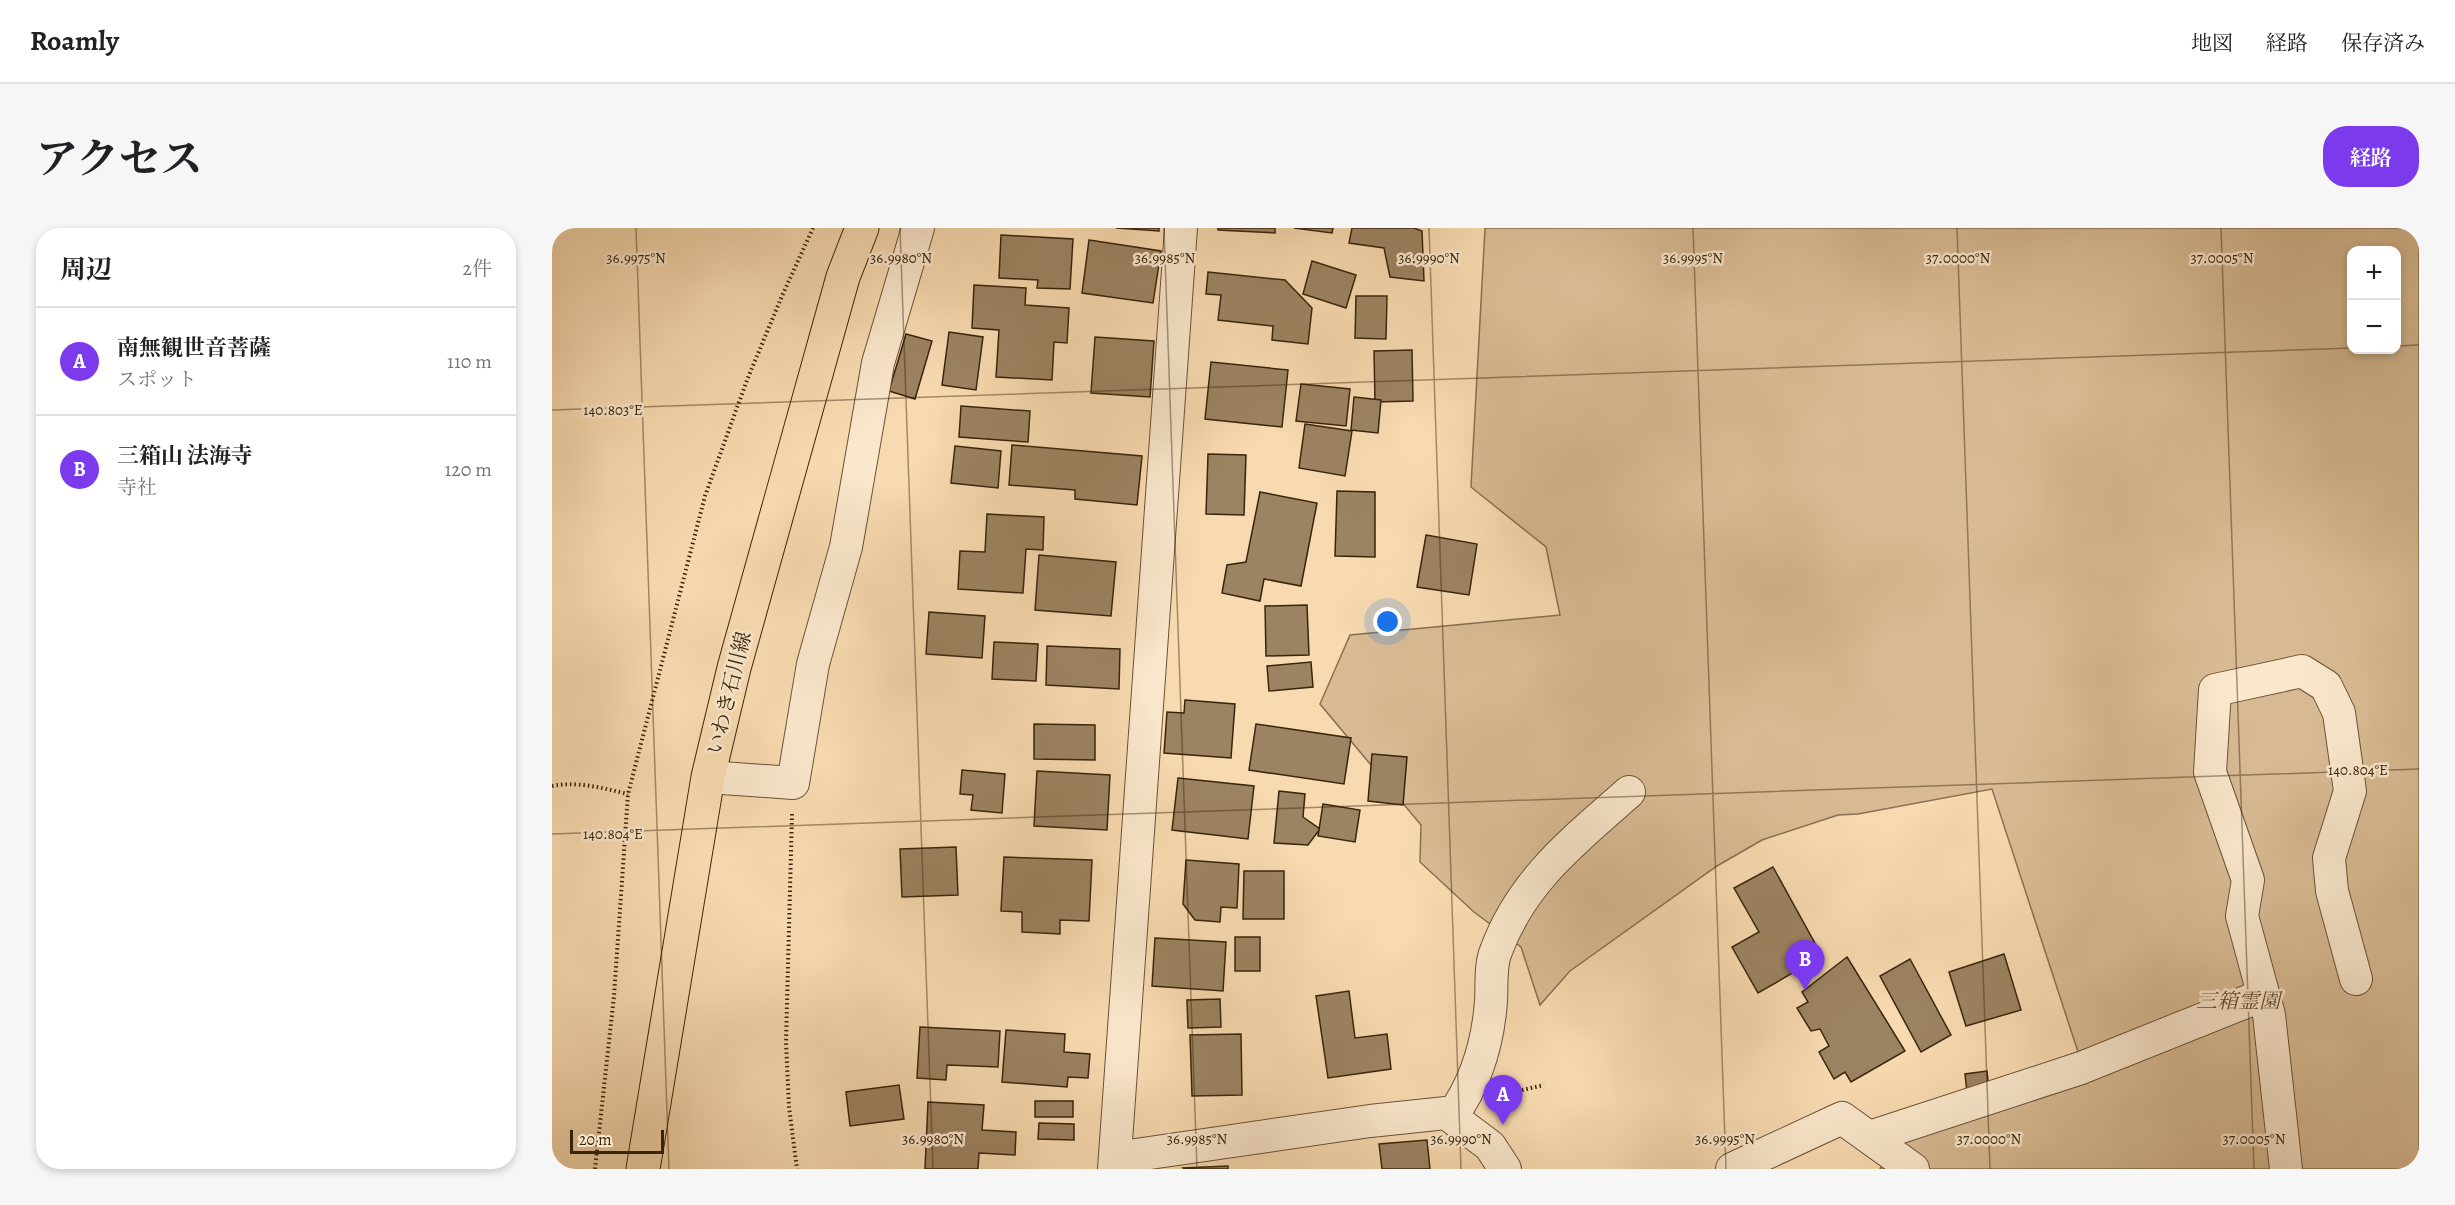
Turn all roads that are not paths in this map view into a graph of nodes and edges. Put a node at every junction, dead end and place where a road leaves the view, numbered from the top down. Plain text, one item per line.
1 (862, 228) edge
2 (918, 228) edge
3 (1181, 228) edge
4 (708, 777) junction
5 (1629, 792) dead end
6 (2356, 979) dead end
7 (2263, 995) junction
8 (1452, 1116) junction
9 (1870, 1137) junction
10 (1115, 1163) edge
11 (643, 1169) edge
12 (1505, 1169) edge
13 (1732, 1169) edge
14 (1913, 1169) edge
15 (2286, 1169) edge

1 - 4 main road, いわき石川線
2 - 4 street
3 - 10 street
4 - 11 main road, いわき石川線
5 - 8 street
6 - 7 street
7 - 9 street
7 - 15 street
8 - 10 street
8 - 12 street
9 - 13 street
9 - 14 street

